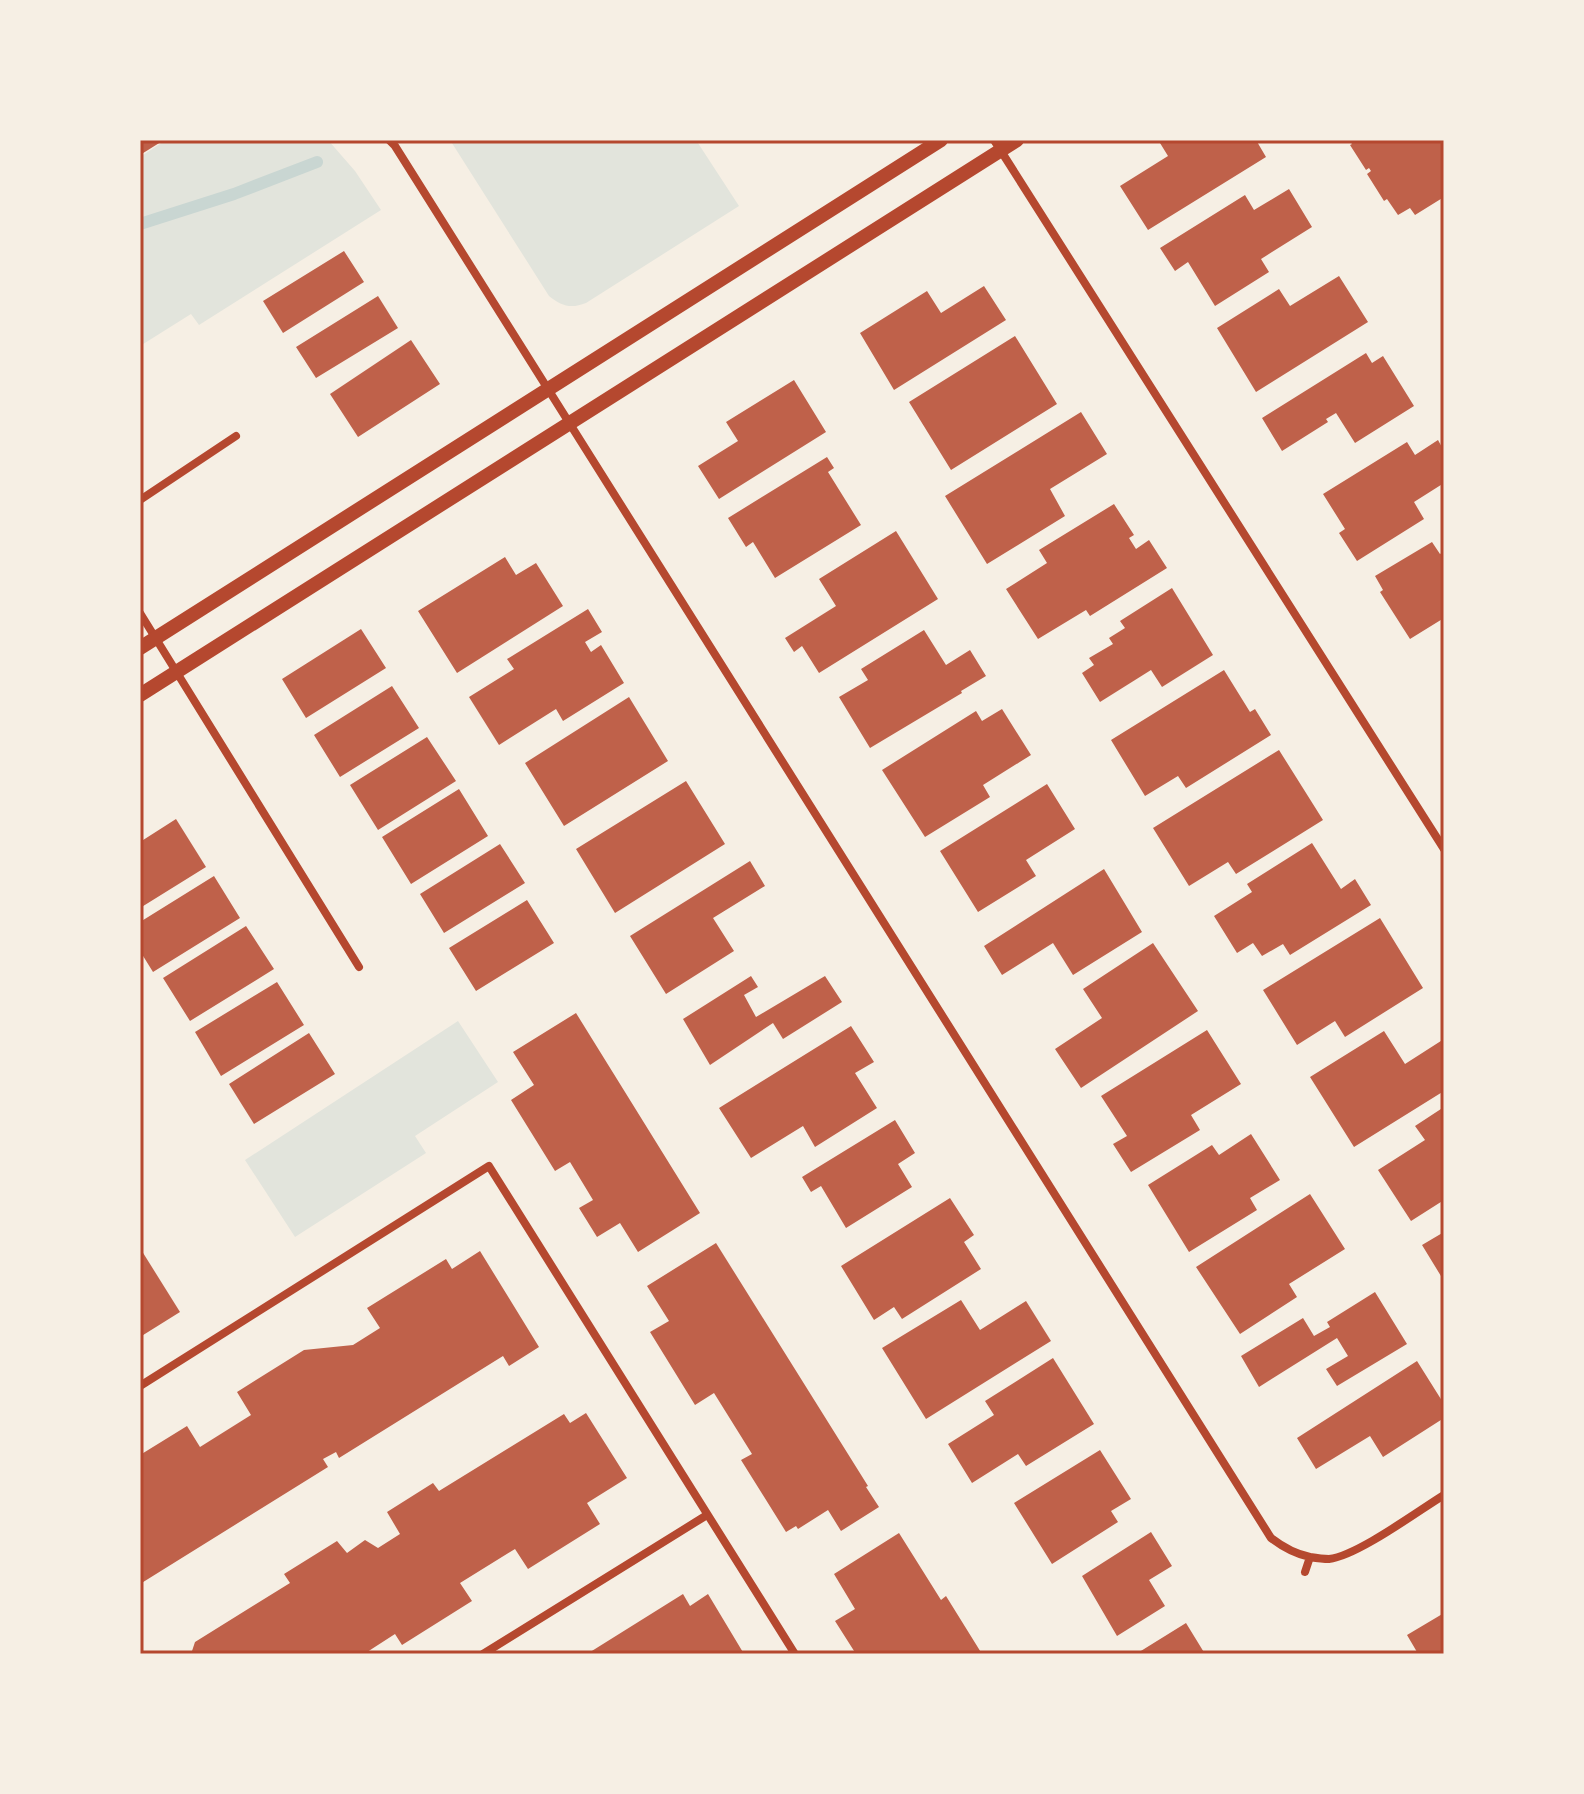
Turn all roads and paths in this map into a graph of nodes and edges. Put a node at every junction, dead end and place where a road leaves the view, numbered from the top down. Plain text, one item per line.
1 (389, 140) edge
2 (941, 140) edge
3 (1017, 140) edge
4 (998, 145) edge
5 (547, 389) junction
6 (569, 424) junction
7 (236, 436) dead end
8 (140, 500) edge
9 (140, 613) edge
10 (155, 637) junction
11 (140, 648) edge
12 (177, 672) junction
13 (140, 695) edge
14 (1444, 849) edge
15 (359, 967) dead end
16 (140, 1386) edge
17 (1444, 1495) edge
18 (707, 1515) junction
19 (1310, 1557) junction
20 (1305, 1572) dead end
21 (483, 1654) edge
22 (795, 1654) edge

1 - 5 street
2 - 5 street
3 - 4 street
4 - 6 street
4 - 14 street
5 - 6 street
5 - 10 street
6 - 12 street
6 - 19 street
7 - 8 street
9 - 10 street
10 - 11 street
10 - 12 street
12 - 13 street
12 - 15 street
16 - 18 street
17 - 19 street
18 - 21 street
18 - 22 street
19 - 20 street

